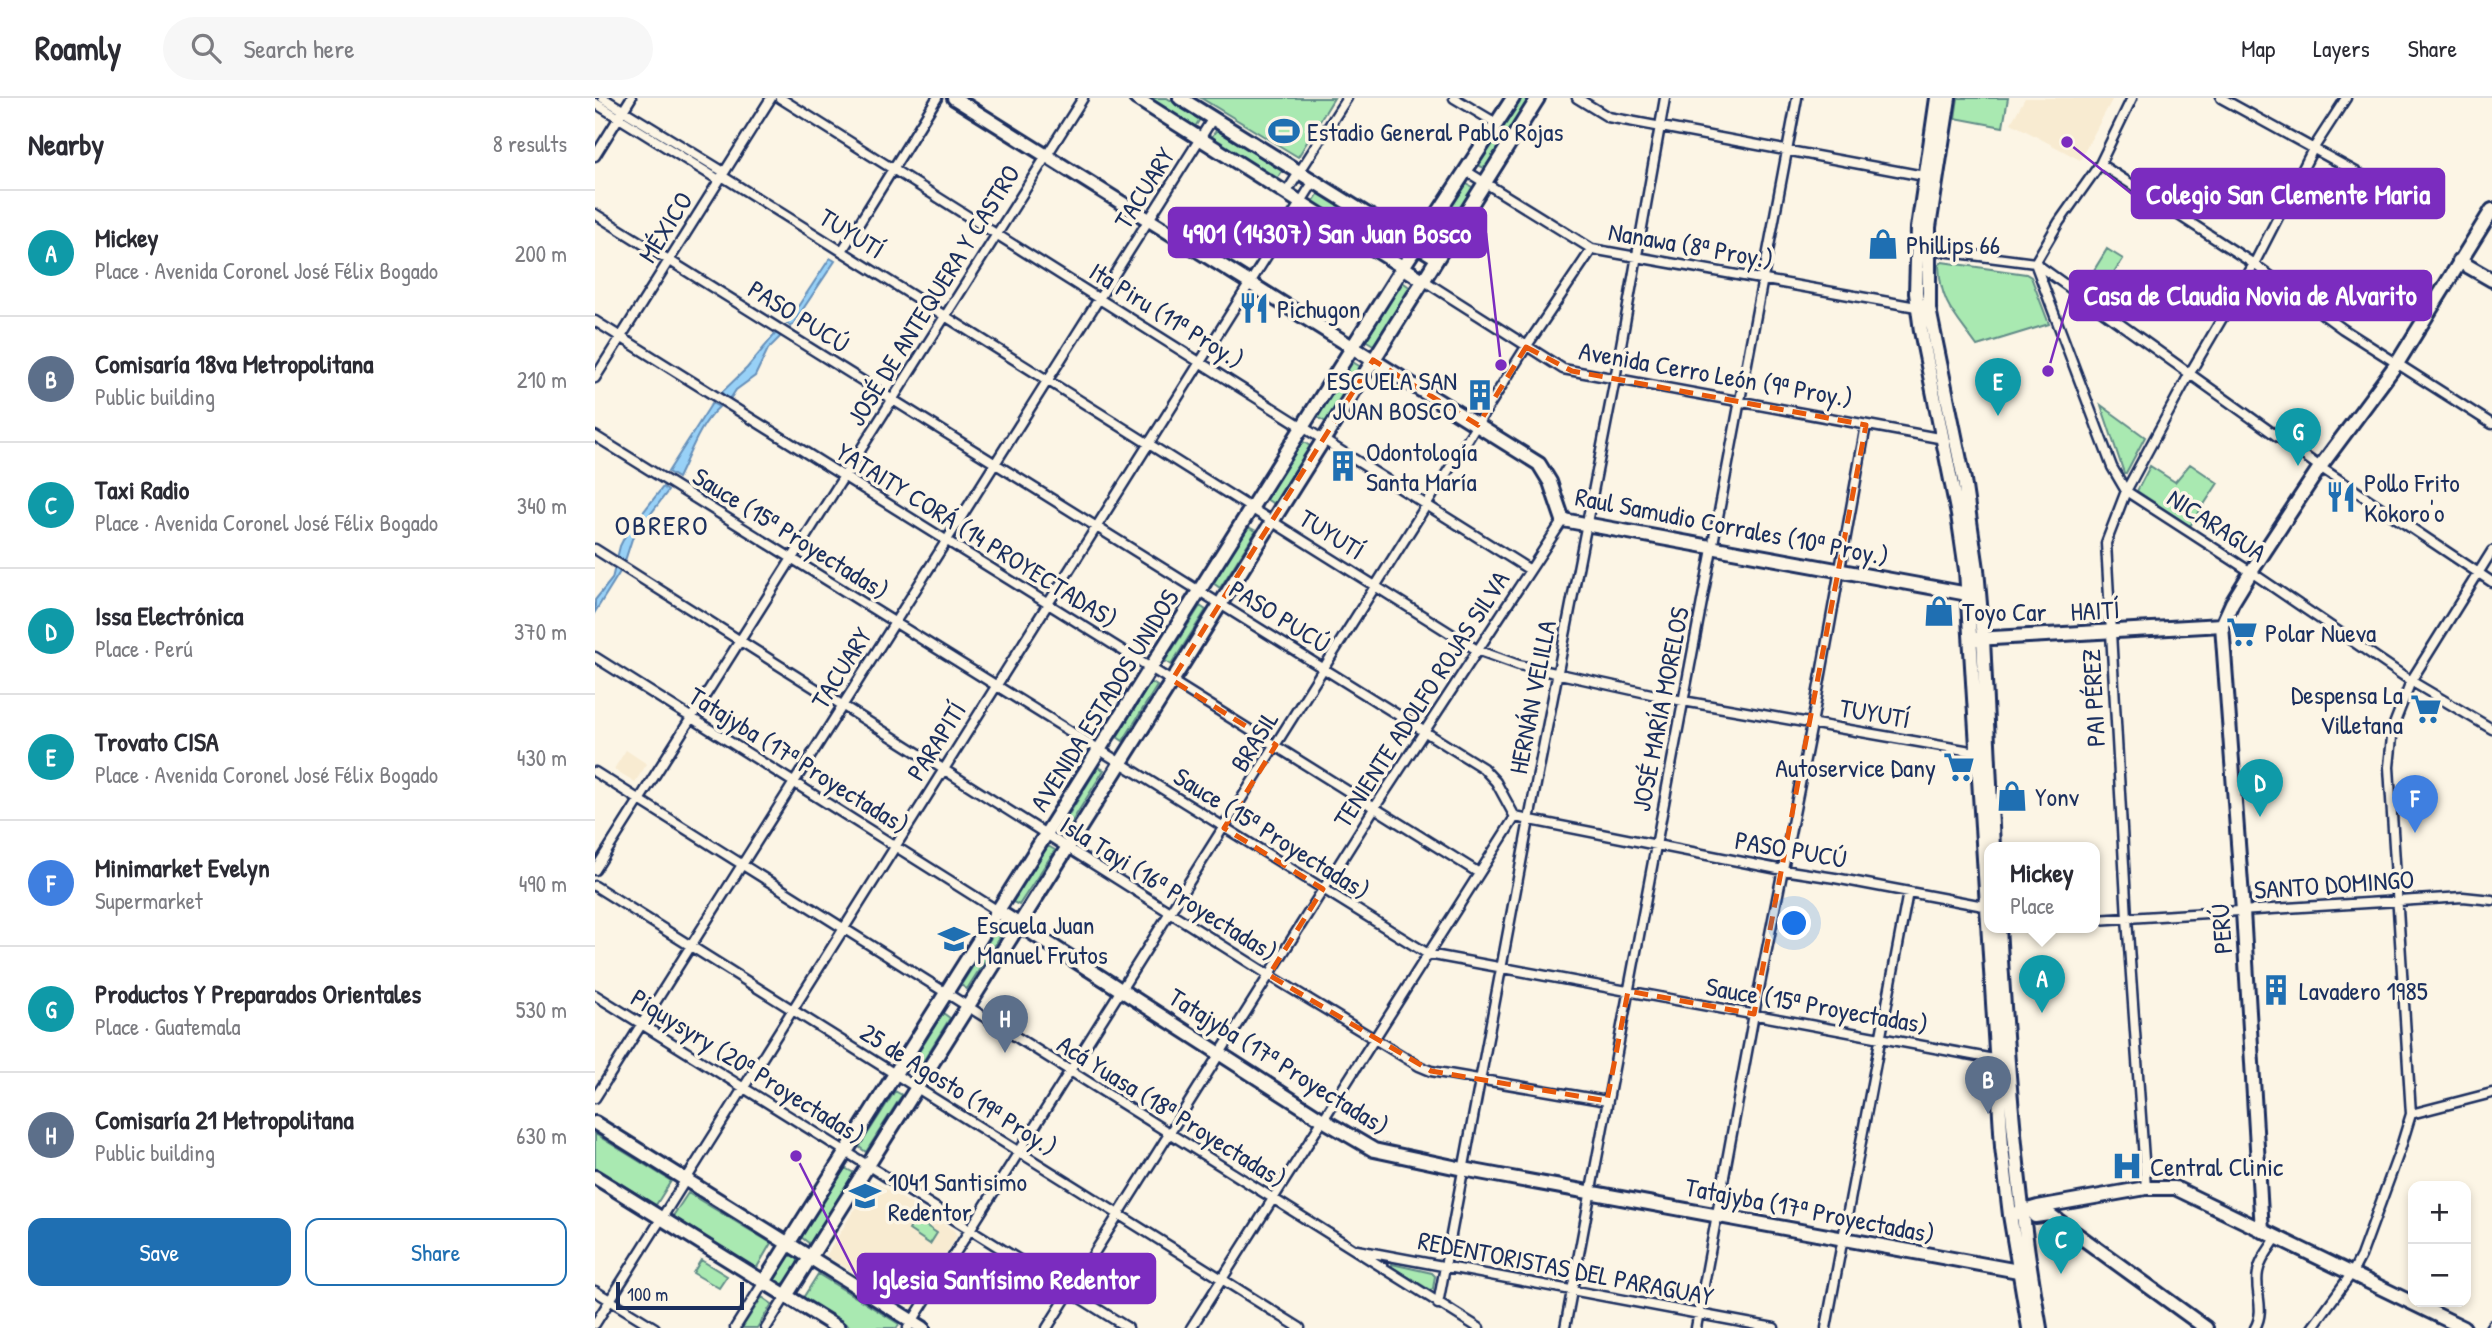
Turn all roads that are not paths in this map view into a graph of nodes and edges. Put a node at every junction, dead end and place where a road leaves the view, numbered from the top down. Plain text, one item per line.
1 (603, 98) edge
2 (631, 98) edge
3 (771, 98) edge
4 (780, 98) edge
5 (937, 98) edge
6 (954, 98) edge
7 (1083, 98) edge
8 (1136, 98) edge
9 (1180, 98) edge
10 (1347, 98) edge
11 (1454, 98) edge
12 (1513, 98) edge
13 (1538, 98) edge
14 (1577, 98) edge
15 (1665, 98) edge
16 (1797, 98) edge
17 (1937, 98) edge
18 (1949, 98) edge
19 (2132, 98) edge
20 (2221, 98) edge
21 (2346, 98) edge
22 (595, 103) edge
23 (621, 114) junction
24 (1213, 118) junction
25 (1496, 123) junction
26 (1660, 127) junction
27 (1200, 138) junction
28 (2313, 149) junction
29 (1787, 150) junction
30 (1045, 155) junction
31 (595, 156) edge
32 (2100, 164) junction
33 (893, 169) junction
34 (1466, 170) junction
35 (1299, 172) junction
36 (722, 176) junction
37 (1924, 176) junction
38 (1314, 181) junction
39 (1485, 182) junction
40 (1286, 193) junction
41 (2398, 195) dead end
42 (1301, 202) junction
43 (2492, 210) edge
44 (595, 214) edge
45 (1149, 220) junction
46 (996, 233) junction
47 (1417, 246) junction
48 (1593, 249) junction
49 (1922, 249) junction
50 (842, 251) junction
51 (1637, 256) junction
52 (1437, 258) junction
53 (669, 260) junction
54 (2459, 261) junction
55 (2035, 263) junction
56 (2254, 264) junction
57 (1403, 267) junction
58 (1763, 278) junction
59 (1423, 280) junction
60 (2492, 280) edge
61 (1249, 283) junction
62 (1099, 298) junction
63 (1923, 308) junction
64 (944, 316) junction
65 (595, 321) edge
66 (620, 337) junction
67 (1353, 347) junction
68 (1526, 347) junction
69 (1373, 360) junction
70 (1200, 361) junction
71 (2398, 362) junction
72 (2190, 373) junction
73 (595, 378) edge
74 (1615, 379) junction
75 (1047, 380) junction
76 (892, 398) junction
77 (1740, 402) junction
78 (2492, 424) edge
79 (1478, 425) junction
80 (1866, 425) junction
81 (1304, 426) junction
82 (595, 436) edge
83 (1324, 438) junction
84 (1944, 439) junction
85 (1148, 444) junction
86 (995, 463) junction
87 (2320, 467) junction
88 (843, 476) junction
89 (2126, 491) junction
90 (1428, 505) junction
91 (1251, 509) junction
92 (1563, 520) junction
93 (1271, 522) junction
94 (1587, 525) junction
95 (1097, 526) junction
96 (946, 540) junction
97 (1712, 547) junction
98 (595, 549) edge
99 (2492, 551) edge
100 (791, 558) junction
101 (1530, 569) junction
102 (1840, 572) junction
103 (2251, 572) junction
104 (2477, 572) junction
105 (2492, 582) edge
106 (1376, 587) junction
107 (1200, 590) junction
108 (1968, 594) junction
109 (1048, 603) junction
110 (1220, 603) junction
111 (895, 623) junction
112 (2222, 625) junction
113 (2110, 632) junction
114 (1977, 639) junction
115 (739, 641) junction
116 (1477, 650) junction
117 (595, 657) edge
118 (1151, 668) junction
119 (1325, 668) junction
120 (1559, 674) junction
121 (1172, 680) junction
122 (2411, 681) junction
123 (996, 686) junction
124 (1683, 701) junction
125 (842, 706) junction
126 (691, 718) junction
127 (1812, 724) junction
128 (2490, 724) edge
129 (1425, 731) junction
130 (1276, 745) junction
131 (1099, 750) junction
132 (1982, 754) junction
133 (1120, 763) junction
134 (943, 770) junction
135 (595, 772) edge
136 (793, 783) junction
137 (639, 799) junction
138 (1375, 807) junction
139 (1515, 817) junction
140 (1528, 820) junction
141 (1224, 828) junction
142 (1045, 835) junction
143 (1985, 842) edge
144 (1992, 842) edge
145 (1656, 844) junction
146 (894, 847) junction
147 (1066, 848) junction
148 (742, 865) junction
149 (595, 870) edge
150 (1783, 870) junction
151 (1479, 873) junction
152 (595, 886) edge
153 (1323, 889) junction
154 (1908, 892) junction
155 (2492, 900) edge
156 (2398, 901) junction
157 (1984, 906) edge
158 (998, 911) junction
159 (2243, 911) junction
160 (1170, 913) junction
161 (2127, 918) junction
162 (2100, 920) edge
163 (1019, 924) junction
164 (843, 928) junction
165 (1992, 933) edge
166 (691, 946) junction
167 (1428, 954) junction
168 (1501, 968) junction
169 (1269, 975) junction
170 (1122, 989) junction
171 (1628, 991) junction
172 (946, 993) junction
173 (595, 995) edge
174 (967, 1007) junction
175 (792, 1009) junction
176 (1753, 1014) junction
177 (641, 1024) junction
178 (1881, 1038) junction
179 (1374, 1039) junction
180 (1220, 1054) junction
181 (2001, 1060) junction
182 (1070, 1072) junction
183 (895, 1074) junction
184 (1480, 1078) junction
185 (916, 1087) junction
186 (742, 1088) junction
187 (2492, 1093) edge
188 (595, 1098) edge
189 (1607, 1101) junction
190 (2411, 1114) junction
191 (1323, 1121) junction
192 (595, 1124) edge
193 (1169, 1134) junction
194 (1019, 1152) junction
195 (845, 1153) junction
196 (867, 1166) junction
197 (1463, 1169) junction
198 (595, 1177) edge
199 (684, 1179) junction
200 (2145, 1188) junction
201 (1590, 1192) junction
202 (1273, 1200) junction
203 (2085, 1200) junction
204 (1119, 1214) junction
205 (1717, 1216) junction
206 (660, 1217) junction
207 (2016, 1218) junction
208 (970, 1230) junction
209 (2073, 1231) junction
210 (2262, 1231) junction
211 (2277, 1237) junction
212 (1843, 1239) junction
213 (788, 1244) junction
214 (1352, 1249) junction
215 (810, 1257) junction
216 (1445, 1266) junction
217 (2024, 1272) junction
218 (2352, 1273) junction
219 (1222, 1279) junction
220 (764, 1282) junction
221 (1572, 1290) junction
222 (595, 1291) edge
223 (1070, 1292) junction
224 (786, 1296) junction
225 (610, 1300) junction
226 (1438, 1304) junction
227 (1699, 1314) junction
228 (595, 1324) edge
229 (1465, 1324) edge
230 (914, 1326) edge
231 (655, 1328) edge
232 (735, 1328) edge
233 (766, 1328) edge
234 (838, 1328) edge
235 (1047, 1328) edge
236 (1128, 1328) edge
237 (1191, 1328) edge
238 (1300, 1328) edge
239 (1479, 1328) edge
240 (1565, 1328) edge
241 (1696, 1328) edge
242 (1774, 1328) edge
243 (1826, 1328) edge
244 (2029, 1328) edge
245 (2040, 1328) edge
246 (2206, 1328) edge
247 (2255, 1328) edge
248 (2312, 1328) edge
249 (2464, 1328) edge

1 - 23 street, TUYUTÍ
2 - 23 street
3 - 36 street, MÉXICO
4 - 33 street, Ita Piru (11ª Proy.)
5 - 33 street
6 - 30 main road, Raul Samudio Corrales (10ª Proy.)
7 - 30 street, JOSÉ DE ANTEQUERA Y CASTRO
8 - 27 main road, Avenida Cerro León (9ª Proy.)
9 - 24 main road
10 - 35 street
11 - 25 street
12 - 25 main road, AVENIDA ESTADOS UNIDOS
13 - 39 main road, AVENIDA ESTADOS UNIDOS
14 - 26 street
15 - 26 street, HERNÁN VELILLA
16 - 29 street, JOSÉ MARÍA MORELOS
17 - 37 main road
18 - 49 main road
19 - 32 street
20 - 28 street
21 - 28 street, PAI PÉREZ
22 - 23 street, TUYUTÍ
23 - 31 street
23 - 36 street, TUYUTÍ
24 - 27 street, TACUARY
24 - 35 main road
25 - 34 main road, AVENIDA ESTADOS UNIDOS
26 - 29 street
26 - 51 street, HERNÁN VELILLA
27 - 40 main road, Avenida Cerro León (9ª Proy.)
27 - 45 street, TACUARY
28 - 41 street
28 - 56 street, PAI PÉREZ
29 - 37 street
29 - 58 street, JOSÉ MARÍA MORELOS
30 - 45 main road, Raul Samudio Corrales (10ª Proy.)
30 - 46 street, JOSÉ DE ANTEQUERA Y CASTRO
32 - 55 street
32 - 56 street
33 - 46 street, Ita Piru (11ª Proy.)
33 - 50 street
34 - 39 street, Nanawa (8ª Proy.)
34 - 47 main road, AVENIDA ESTADOS UNIDOS
35 - 38 main road
35 - 40 street
36 - 50 street, TUYUTÍ
36 - 53 street, MÉXICO
37 - 49 main road
38 - 42 street, PARAPITÍ
38 - 47 main road
39 - 48 street, Nanawa (8ª Proy.)
39 - 52 main road, AVENIDA ESTADOS UNIDOS
40 - 42 main road, Avenida Cerro León (9ª Proy.)
42 - 57 main road, Avenida Cerro León (9ª Proy.)
42 - 61 street, PARAPITÍ
43 - 54 main road
44 - 53 street, PASO PUCÚ
45 - 61 main road, Raul Samudio Corrales (10ª Proy.)
45 - 62 street, TACUARY
46 - 62 street, Ita Piru (11ª Proy.)
46 - 64 street, JOSÉ DE ANTEQUERA Y CASTRO
47 - 52 main road
47 - 57 main road, AVENIDA ESTADOS UNIDOS
48 - 51 street, Nanawa (8ª Proy.)
48 - 68 street, BRASIL
49 - 55 street
49 - 63 main road
50 - 64 street, TUYUTÍ
51 - 58 street, Nanawa (8ª Proy.)
51 - 74 street, HERNÁN VELILLA
52 - 59 main road, AVENIDA ESTADOS UNIDOS
53 - 66 street, MÉXICO
53 - 76 street, PASO PUCÚ
54 - 60 main road
54 - 71 main road
55 - 72 street
55 - 89 street, NICARAGUA
56 - 71 street
56 - 72 street, PAI PÉREZ
57 - 59 main road, Avenida Cerro León (9ª Proy.)
57 - 67 main road, AVENIDA ESTADOS UNIDOS
58 - 63 street, Nanawa (8ª Proy.)
58 - 77 street, JOSÉ MARÍA MORELOS
59 - 68 street, Avenida Cerro León (9ª Proy.)
59 - 69 main road, AVENIDA ESTADOS UNIDOS
61 - 67 main road, Raul Samudio Corrales (10ª Proy.)
61 - 70 street, PARAPITÍ
62 - 70 street, Ita Piru (11ª Proy.)
62 - 75 street, TACUARY
63 - 84 main road
63 - 114 main road
64 - 75 street, TUYUTÍ
64 - 76 street, JOSÉ DE ANTEQUERA Y CASTRO
65 - 66 street, YATAITY CORÁ (14 PROYECTADAS)
66 - 73 street, MÉXICO
66 - 88 street, YATAITY CORÁ (14 PROYECTADAS)
67 - 69 main road, Raul Samudio Corrales (10ª Proy.)
67 - 81 main road, AVENIDA ESTADOS UNIDOS
68 - 74 street, Avenida Cerro León (9ª Proy.)
68 - 79 street, BRASIL
69 - 79 main road, Raul Samudio Corrales (10ª Proy.)
69 - 83 main road, AVENIDA ESTADOS UNIDOS
70 - 81 street, Ita Piru (11ª Proy.)
70 - 85 street, PARAPITÍ
71 - 78 street
71 - 87 main road
72 - 87 street
72 - 89 street, PAI PÉREZ
74 - 77 street, Avenida Cerro León (9ª Proy.)
74 - 94 street, HERNÁN VELILLA
75 - 85 street, TUYUTÍ
75 - 86 street, TACUARY
76 - 86 street, PASO PUCÚ
76 - 88 street, JOSÉ DE ANTEQUERA Y CASTRO
77 - 80 street, Avenida Cerro León (9ª Proy.)
77 - 97 street, JOSÉ MARÍA MORELOS
79 - 90 street, BRASIL
79 - 92 main road, Raul Samudio Corrales (10ª Proy.)
80 - 84 street, Avenida Cerro León (9ª Proy.)
80 - 102 street
81 - 83 street, Ita Piru (11ª Proy.)
81 - 91 main road, AVENIDA ESTADOS UNIDOS
82 - 100 street, Sauce (15ª Proyectadas)
83 - 90 street, Ita Piru (11ª Proy.)
83 - 93 main road, AVENIDA ESTADOS UNIDOS
84 - 108 main road
85 - 91 street, TUYUTÍ
85 - 95 street, PARAPITÍ
86 - 95 street, PASO PUCÚ
86 - 96 street, TACUARY
87 - 103 main road
87 - 104 street
88 - 96 street, YATAITY CORÁ (14 PROYECTADAS)
88 - 100 street, JOSÉ DE ANTEQUERA Y CASTRO
89 - 103 street, NICARAGUA
89 - 113 street, PAI PÉREZ
90 - 101 street, Ita Piru (11ª Proy.)
90 - 106 street, BRASIL
91 - 93 street, TUYUTÍ
91 - 107 main road, AVENIDA ESTADOS UNIDOS
92 - 94 main road, Raul Samudio Corrales (10ª Proy.)
92 - 101 street, TENIENTE ADOLFO ROJAS SILVA
93 - 106 street, TUYUTÍ
93 - 110 main road, AVENIDA ESTADOS UNIDOS
94 - 97 main road, Raul Samudio Corrales (10ª Proy.)
94 - 120 street, HERNÁN VELILLA
95 - 107 street, PASO PUCÚ
95 - 109 street, PARAPITÍ
96 - 109 street, YATAITY CORÁ (14 PROYECTADAS)
96 - 111 street, TACUARY
97 - 102 main road, Raul Samudio Corrales (10ª Proy.)
97 - 124 street, JOSÉ MARÍA MORELOS
98 - 115 street, Isla Tayi (16ª Proyectadas)
99 - 104 street
100 - 111 street, Sauce (15ª Proyectadas)
100 - 115 street, JOSÉ DE ANTEQUERA Y CASTRO
101 - 116 street, TENIENTE ADOLFO ROJAS SILVA
102 - 108 main road, Raul Samudio Corrales (10ª Proy.)
102 - 127 street
103 - 112 main road
103 - 122 street, NICARAGUA
104 - 105 street
104 - 122 street
106 - 116 street, TUYUTÍ
106 - 119 street, BRASIL
107 - 110 street, PASO PUCÚ
107 - 118 main road, AVENIDA ESTADOS UNIDOS
108 - 114 main road
109 - 118 street, YATAITY CORÁ (14 PROYECTADAS)
109 - 123 street, PARAPITÍ
110 - 119 street, PASO PUCÚ
110 - 121 main road, AVENIDA ESTADOS UNIDOS
111 - 123 street, Sauce (15ª Proyectadas)
111 - 125 street, TACUARY
112 - 113 main road, HAITÍ
112 - 159 main road, PERÚ
113 - 114 main road, HAITÍ
113 - 161 street, PAI PÉREZ
114 - 132 main road
115 - 125 street, Isla Tayi (16ª Proyectadas)
115 - 126 street, JOSÉ DE ANTEQUERA Y CASTRO
116 - 120 street, TUYUTÍ
116 - 129 street, TENIENTE ADOLFO ROJAS SILVA
117 - 126 street, Tatajyba (17ª Proyectadas)
118 - 121 street, YATAITY CORÁ (14 PROYECTADAS)
118 - 131 main road, AVENIDA ESTADOS UNIDOS
119 - 129 street, PASO PUCÚ
119 - 130 street, BRASIL
120 - 124 street, TUYUTÍ
120 - 140 street, HERNÁN VELILLA
121 - 130 street, YATAITY CORÁ (14 PROYECTADAS)
121 - 133 main road, AVENIDA ESTADOS UNIDOS
122 - 128 street, NICARAGUA
122 - 156 street
123 - 131 street, Sauce (15ª Proyectadas)
123 - 134 street, PARAPITÍ
124 - 127 street, TUYUTÍ
124 - 145 street, JOSÉ MARÍA MORELOS
125 - 134 street, Isla Tayi (16ª Proyectadas)
125 - 136 street, TACUARY
126 - 136 street, Tatajyba (17ª Proyectadas)
126 - 137 street, JOSÉ DE ANTEQUERA Y CASTRO
127 - 132 street, TUYUTÍ
127 - 150 street
129 - 138 street, TENIENTE ADOLFO ROJAS SILVA
129 - 139 street, PASO PUCÚ
130 - 138 street, YATAITY CORÁ (14 PROYECTADAS)
130 - 141 street, BRASIL
131 - 133 street, Sauce (15ª Proyectadas)
131 - 142 main road, AVENIDA ESTADOS UNIDOS
132 - 143 main road
132 - 144 main road
133 - 141 street, Sauce (15ª Proyectadas)
133 - 147 main road, AVENIDA ESTADOS UNIDOS
134 - 142 street, Isla Tayi (16ª Proyectadas)
134 - 146 street, PARAPITÍ
135 - 137 street, Acá Yuasa (18ª Proyectadas)
136 - 146 street, Tatajyba (17ª Proyectadas)
136 - 148 street, TACUARY
137 - 148 street, Acá Yuasa (18ª Proyectadas)
137 - 149 street, JOSÉ DE ANTEQUERA Y CASTRO
138 - 151 street, YATAITY CORÁ (14 PROYECTADAS)
138 - 153 street, TENIENTE ADOLFO ROJAS SILVA
139 - 140 street, PASO PUCÚ
139 - 151 street
140 - 145 street, PASO PUCÚ
140 - 168 street, HERNÁN VELILLA
141 - 153 street, Sauce (15ª Proyectadas)
141 - 160 street, BRASIL
142 - 147 street, Isla Tayi (16ª Proyectadas)
142 - 158 main road, AVENIDA ESTADOS UNIDOS
145 - 150 street, PASO PUCÚ
145 - 171 street, JOSÉ MARÍA MORELOS
146 - 158 street, Tatajyba (17ª Proyectadas)
146 - 164 street, PARAPITÍ
147 - 160 street, Isla Tayi (16ª Proyectadas)
147 - 163 main road, AVENIDA ESTADOS UNIDOS
148 - 164 street, Acá Yuasa (18ª Proyectadas)
148 - 166 street, TACUARY
150 - 154 street, PASO PUCÚ
150 - 176 street
151 - 167 street
152 - 166 street, 25 de Agosto (19ª Proy.)
153 - 167 street, Sauce (15ª Proyectadas)
153 - 169 street, TENIENTE ADOLFO ROJAS SILVA
154 - 157 street, PASO PUCÚ
154 - 178 street
155 - 156 street, SANTO DOMINGO
156 - 159 street, SANTO DOMINGO
156 - 190 street
158 - 163 main road, Tatajyba (17ª Proyectadas)
158 - 172 main road, AVENIDA ESTADOS UNIDOS
159 - 161 street, SANTO DOMINGO
159 - 210 main road, PERÚ
160 - 169 street, Isla Tayi (16ª Proyectadas)
160 - 170 street, BRASIL
161 - 162 street, SANTO DOMINGO
161 - 200 street, PAI PÉREZ
163 - 170 main road, Tatajyba (17ª Proyectadas)
163 - 174 main road, AVENIDA ESTADOS UNIDOS
164 - 172 street, Acá Yuasa (18ª Proyectadas)
164 - 175 street, PARAPITÍ
165 - 181 main road
166 - 175 street, 25 de Agosto (19ª Proy.)
166 - 177 street, TACUARY
167 - 168 street, Sauce (15ª Proyectadas)
167 - 179 street
168 - 171 street, Sauce (15ª Proyectadas)
168 - 184 street, HERNÁN VELILLA
169 - 179 street, Isla Tayi (16ª Proyectadas)
169 - 180 street, TENIENTE ADOLFO ROJAS SILVA
170 - 180 main road, Tatajyba (17ª Proyectadas)
170 - 182 street, BRASIL
171 - 176 street, Sauce (15ª Proyectadas)
171 - 189 street, JOSÉ MARÍA MORELOS
172 - 174 street, Acá Yuasa (18ª Proyectadas)
172 - 183 main road, AVENIDA ESTADOS UNIDOS
173 - 177 street, Piquysyry (20ª Proyectadas)
174 - 182 street, Acá Yuasa (18ª Proyectadas)
174 - 185 main road, AVENIDA ESTADOS UNIDOS
175 - 183 street, 25 de Agosto (19ª Proy.)
175 - 186 street, PARAPITÍ
176 - 178 street, Sauce (15ª Proyectadas)
176 - 205 street
177 - 186 street, Piquysyry (20ª Proyectadas)
177 - 188 street, TACUARY
178 - 181 street, Sauce (15ª Proyectadas)
178 - 212 street
179 - 184 street, Isla Tayi (16ª Proyectadas)
179 - 191 street
180 - 191 main road, Tatajyba (17ª Proyectadas)
180 - 193 street, TENIENTE ADOLFO ROJAS SILVA
181 - 207 main road
182 - 193 street, Acá Yuasa (18ª Proyectadas)
182 - 194 street, BRASIL
183 - 185 street, 25 de Agosto (19ª Proy.)
183 - 195 main road, AVENIDA ESTADOS UNIDOS
184 - 189 street, Isla Tayi (16ª Proyectadas)
184 - 197 street, HERNÁN VELILLA
185 - 194 street, 25 de Agosto (19ª Proy.)
185 - 196 main road, AVENIDA ESTADOS UNIDOS
186 - 195 street, Piquysyry (20ª Proyectadas)
186 - 199 street, PARAPITÍ
187 - 190 street
189 - 201 street, JOSÉ MARÍA MORELOS
190 - 218 street
191 - 197 main road, Tatajyba (17ª Proyectadas)
191 - 202 street
192 - 199 main road
193 - 202 street, Acá Yuasa (18ª Proyectadas)
193 - 204 street, TENIENTE ADOLFO ROJAS SILVA
194 - 204 street, 25 de Agosto (19ª Proy.)
194 - 208 street, BRASIL
195 - 196 street, Piquysyry (20ª Proyectadas)
195 - 213 main road, AVENIDA ESTADOS UNIDOS
196 - 208 street, Piquysyry (20ª Proyectadas)
196 - 215 main road, AVENIDA ESTADOS UNIDOS
197 - 201 main road, Tatajyba (17ª Proyectadas)
197 - 216 street, HERNÁN VELILLA
198 - 206 main road
199 - 206 street, PARAPITÍ
199 - 213 main road
200 - 203 main road
200 - 210 main road
201 - 205 main road, Tatajyba (17ª Proyectadas)
201 - 221 street, JOSÉ MARÍA MORELOS
202 - 214 street, Acá Yuasa (18ª Proyectadas)
202 - 219 street
203 - 207 main road
203 - 209 main road
204 - 219 street, 25 de Agosto (19ª Proy.)
204 - 223 street, TENIENTE ADOLFO ROJAS SILVA
205 - 212 main road, Tatajyba (17ª Proyectadas)
205 - 227 street
206 - 220 main road
206 - 225 street, PARAPITÍ
207 - 209 main road
207 - 217 main road
208 - 223 street, Piquysyry (20ª Proyectadas)
208 - 230 street, BRASIL
209 - 246 main road
210 - 211 main road
211 - 218 main road
211 - 247 street
212 - 217 main road, Tatajyba (17ª Proyectadas)
212 - 243 street
213 - 215 main road
213 - 220 main road, AVENIDA ESTADOS UNIDOS
214 - 216 street, REDENTORISTAS DEL PARAGUAY
214 - 226 street, Acá Yuasa (18ª Proyectadas)
215 - 224 main road, AVENIDA ESTADOS UNIDOS
215 - 230 main road
216 - 221 street, REDENTORISTAS DEL PARAGUAY
216 - 226 street, HERNÁN VELILLA
217 - 244 main road
217 - 245 main road
218 - 248 street
218 - 249 main road
219 - 237 street
219 - 238 street, 25 de Agosto (19ª Proy.)
220 - 224 main road
220 - 232 street, AVENIDA ESTADOS UNIDOS
221 - 227 street, REDENTORISTAS DEL PARAGUAY
221 - 240 street, JOSÉ MARÍA MORELOS
222 - 225 street
223 - 235 street, TENIENTE ADOLFO ROJAS SILVA
223 - 236 street, Piquysyry (20ª Proyectadas)
224 - 233 street, AVENIDA ESTADOS UNIDOS
224 - 234 main road
225 - 228 street, PARAPITÍ
225 - 231 street
226 - 229 street, Acá Yuasa (18ª Proyectadas)
227 - 241 street
227 - 242 street, REDENTORISTAS DEL PARAGUAY
229 - 239 street, Acá Yuasa (18ª Proyectadas)

